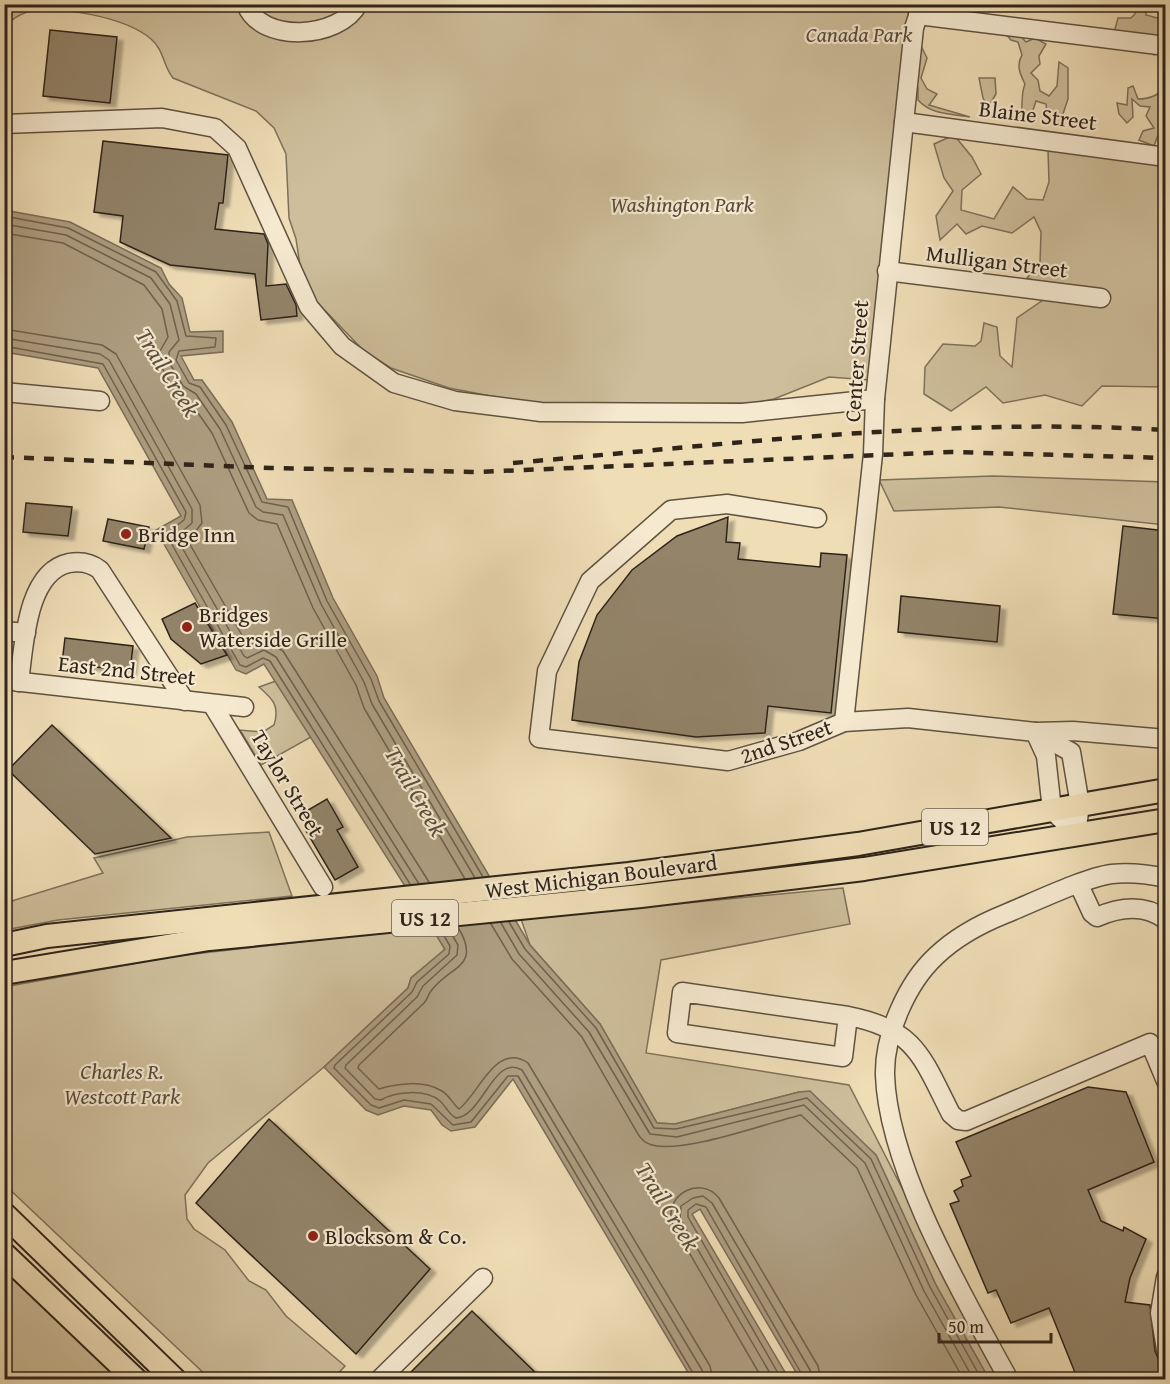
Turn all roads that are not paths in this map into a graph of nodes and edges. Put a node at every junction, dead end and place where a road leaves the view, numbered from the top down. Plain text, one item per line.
1 (246, 4) edge
2 (358, 4) edge
3 (920, 10) edge
4 (1166, 46) edge
5 (904, 122) junction
6 (4, 124) edge
7 (1166, 157) edge
8 (887, 271) junction
9 (1101, 298) dead end
10 (4, 392) edge
11 (875, 399) junction
12 (100, 401) dead end
13 (816, 518) dead end
14 (4, 631) edge
15 (26, 633) junction
16 (12, 681) edge
17 (185, 701) junction
18 (212, 704) junction
19 (244, 707) dead end
20 (844, 722) junction
21 (1035, 732) junction
22 (1166, 739) edge
23 (1166, 790) edge
24 (1080, 805) junction
25 (1052, 810) junction
26 (1166, 820) edge
27 (1076, 834) junction
28 (1166, 878) edge
29 (1079, 885) junction
30 (323, 887) dead end
31 (1166, 920) edge
32 (4, 945) edge
33 (4, 973) edge
34 (848, 1016) junction
35 (894, 1029) junction
36 (1166, 1081) edge
37 (5, 1217) edge
38 (4, 1254) edge
39 (1166, 1277) edge
40 (483, 1278) dead end
41 (1165, 1325) edge
42 (1166, 1349) edge
43 (136, 1380) edge
44 (175, 1380) edge
45 (379, 1380) edge
46 (1009, 1380) edge

1 - 2 street
3 - 4 street
3 - 5 street, Center Street
5 - 7 street, Blaine Street
5 - 8 street, Center Street
6 - 11 street
8 - 9 street, Mulligan Street
8 - 11 street, Center Street
10 - 12 street
11 - 20 street, Center Street
13 - 20 street, 2nd Street
14 - 15 street
15 - 16 street
15 - 17 street
16 - 17 street, East 2nd Street
17 - 18 street, East 2nd Street
18 - 19 street, East 2nd Street
18 - 30 street, Taylor Street
20 - 21 street, 2nd Street
21 - 22 street
21 - 24 street, 2nd Street
21 - 25 street
23 - 24 main road, US 12
24 - 25 main road, US 12
24 - 27 street, 2nd Street
25 - 27 street
25 - 32 main road, West Michigan Boulevard / US 12
26 - 27 main road, US 12
27 - 33 main road, West Michigan Boulevard / US 12
28 - 29 street
29 - 31 street
29 - 35 street
34 - 34 street
34 - 35 street
35 - 36 street
35 - 46 street
37 - 44 main road
38 - 43 main road
39 - 41 street
40 - 45 street
41 - 42 street

